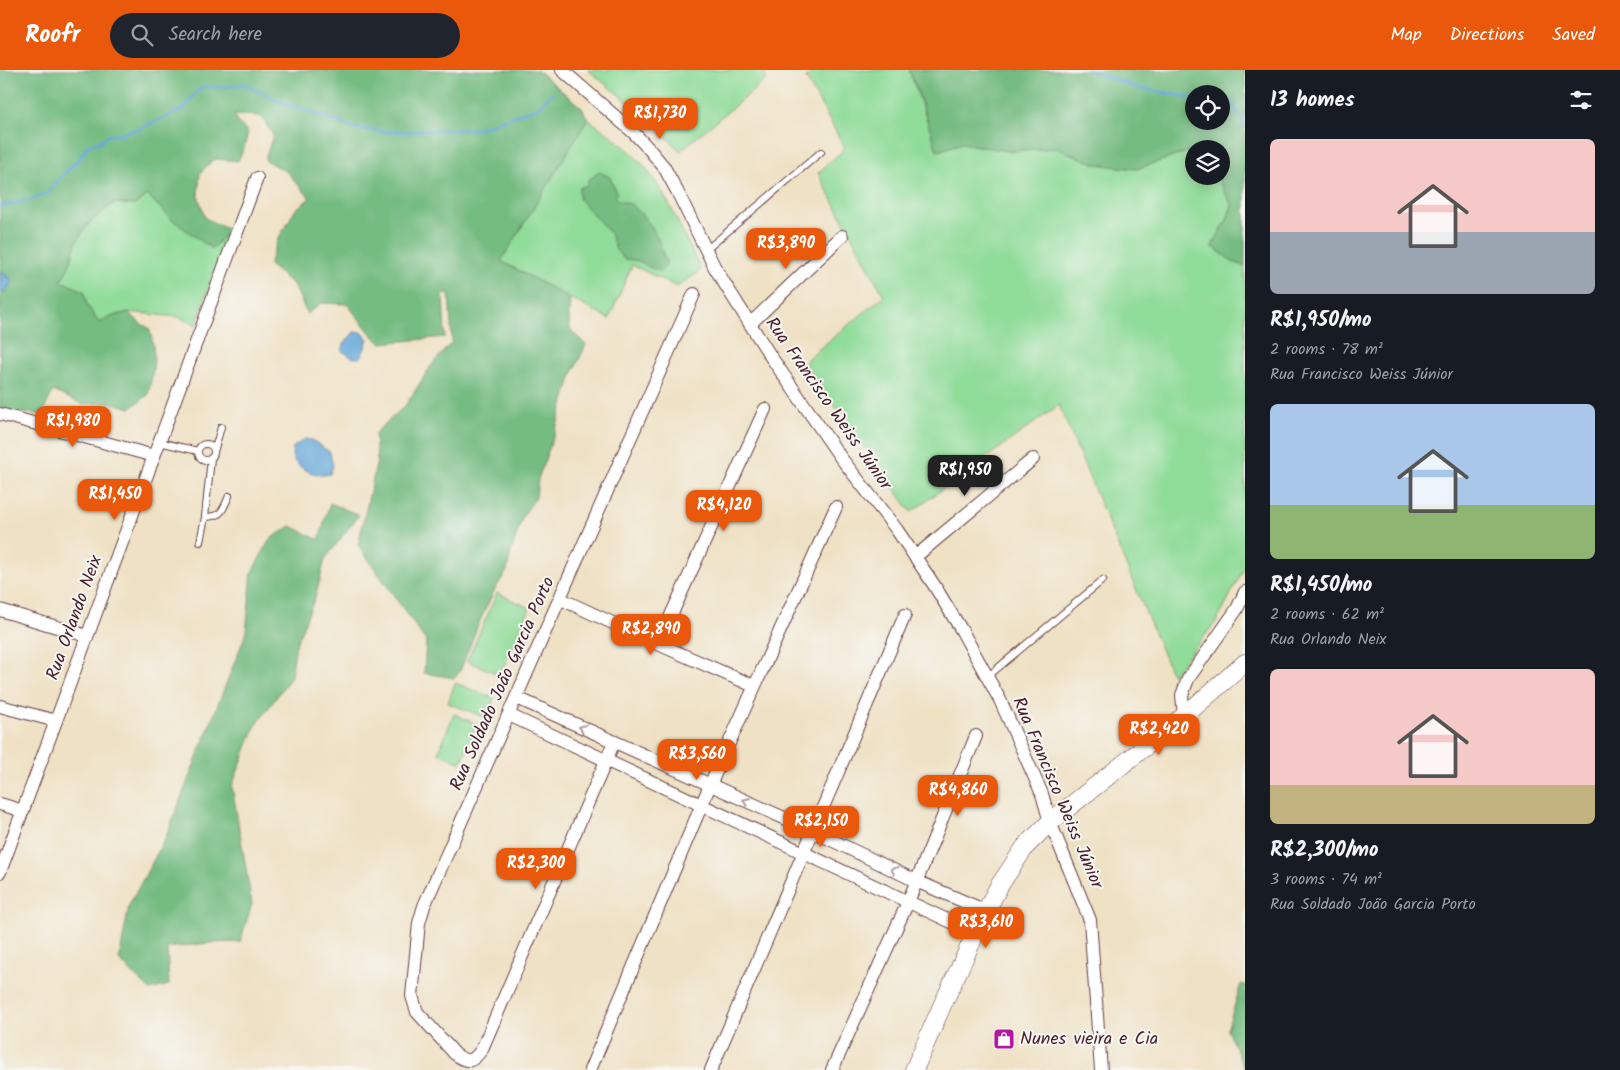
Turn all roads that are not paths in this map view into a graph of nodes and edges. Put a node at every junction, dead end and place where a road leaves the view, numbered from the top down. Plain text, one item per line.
1 (562, 70) edge
2 (821, 152) dead end
3 (256, 178) dead end
4 (842, 236) dead end
5 (706, 250) junction
6 (694, 294) dead end
7 (750, 324) junction
8 (766, 409) dead end
9 (0, 414) edge
10 (221, 427) dead end
11 (159, 442) junction
12 (198, 451) junction
13 (212, 455) junction
14 (154, 456) junction
15 (1033, 459) dead end
16 (229, 496) dead end
17 (836, 507) dead end
18 (205, 517) junction
19 (200, 542) dead end
20 (915, 557) junction
21 (1102, 580) dead end
22 (1245, 592) edge
23 (561, 599) junction
24 (0, 610) edge
25 (905, 615) dead end
26 (87, 636) junction
27 (658, 644) junction
28 (1245, 664) edge
29 (987, 677) junction
30 (754, 686) junction
31 (517, 698) junction
32 (0, 706) edge
33 (509, 715) junction
34 (1184, 716) junction
35 (56, 721) junction
36 (976, 736) dead end
37 (614, 742) junction
38 (606, 760) junction
39 (710, 785) junction
40 (0, 804) edge
41 (702, 805) junction
42 (23, 810) junction
43 (1050, 822) junction
44 (813, 831) junction
45 (804, 853) junction
46 (0, 872) edge
47 (915, 884) junction
48 (936, 890) junction
49 (908, 902) junction
50 (927, 911) junction
51 (986, 911) junction
52 (975, 933) junction
53 (590, 1070) edge
54 (711, 1070) edge
55 (832, 1070) edge
56 (914, 1070) edge
57 (1101, 1070) edge

1 - 5 street, Rua Francisco Weiss Júnior
2 - 5 lane
3 - 11 street, Rua Orlando Neix
4 - 7 street
5 - 7 street, Rua Francisco Weiss Júnior
6 - 23 street, Rua Soldado João Garcia Porto
7 - 20 street, Rua Francisco Weiss Júnior
8 - 27 street
9 - 14 street
10 - 13 lane
11 - 12 lane
11 - 14 street, Rua Orlando Neix
12 - 13 lane
12 - 13 lane
13 - 18 lane
14 - 26 street, Rua Orlando Neix
15 - 20 street
16 - 18 lane
17 - 30 street
18 - 19 lane
20 - 29 street, Rua Francisco Weiss Júnior
21 - 29 lane
22 - 34 street
23 - 27 street
23 - 31 street, Rua Soldado João Garcia Porto
24 - 26 street
25 - 44 street
26 - 35 street, Rua Orlando Neix
27 - 30 street
28 - 34 main road
29 - 43 street, Rua Francisco Weiss Júnior
30 - 39 street
31 - 33 street, Rua Soldado João Garcia Porto
37 -> 31 street
32 - 35 street
33 - 38 street
33 - 38 street, Rua Soldado João Garcia Porto
34 - 43 main road
35 - 42 street, Rua Orlando Neix
36 - 47 street
37 - 38 street
37 - 39 street
38 - 41 street
39 - 41 street
44 -> 39 street
40 - 42 street
41 - 45 street
41 - 53 street
42 - 46 street, Rua Orlando Neix
43 - 51 main road
43 - 57 street, Rua Francisco Weiss Júnior
44 - 45 street
47 -> 44 street
45 - 49 street
45 - 54 street
47 - 48 street
47 - 49 street
48 - 50 street
48 - 51 street
49 - 50 street
49 - 55 street
50 - 52 street
51 - 52 main road
52 - 56 main road

